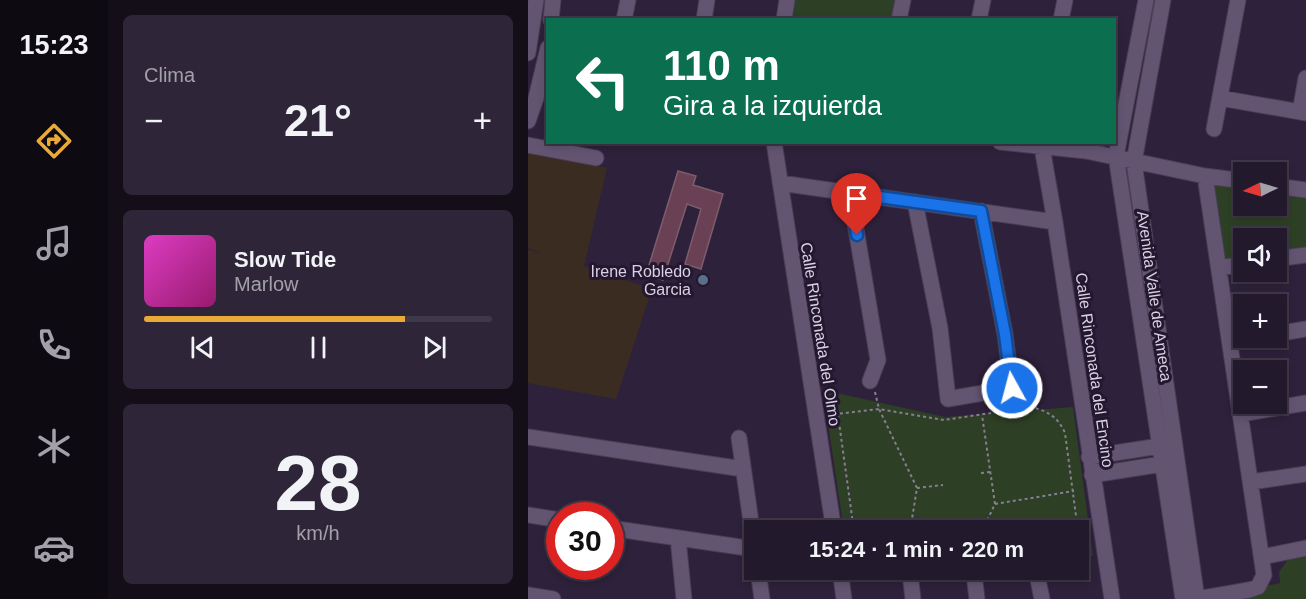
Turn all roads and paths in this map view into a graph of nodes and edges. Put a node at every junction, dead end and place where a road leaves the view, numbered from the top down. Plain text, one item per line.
1 (536, 0) edge
2 (553, 0) edge
3 (628, 0) edge
4 (707, 0) edge
5 (787, 0) edge
6 (903, 0) edge
7 (983, 0) edge
8 (1065, 0) edge
9 (1146, 0) edge
10 (1163, 0) edge
11 (1238, 0) edge
12 (551, 18) edge
13 (624, 18) edge
14 (704, 18) edge
15 (784, 18) edge
16 (899, 18) edge
17 (979, 18) edge
18 (1061, 18) edge
19 (528, 52) edge
20 (546, 65) edge
21 (1306, 78) edge
22 (543, 91) edge
23 (1220, 98) junction
24 (1303, 112) edge
25 (528, 121) edge
26 (1214, 129) dead end
27 (774, 144) edge
28 (1017, 144) edge
29 (528, 145) edge
30 (1042, 147) junction
31 (1116, 156) junction
32 (596, 158) dead end
33 (1134, 162) junction
34 (1205, 176) junction
35 (1233, 180) edge
36 (780, 183) junction
37 (1287, 187) edge
38 (1306, 190) edge
39 (850, 193) junction
40 (915, 202) junction
41 (981, 211) junction
42 (1055, 222) junction
43 (1306, 255) edge
44 (1287, 258) edge
45 (1233, 266) edge
46 (1219, 268) junction
47 (1306, 329) edge
48 (1287, 332) edge
49 (1230, 341) junction
50 (1233, 341) edge
51 (1233, 361) edge
52 (870, 381) joint
53 (1306, 403) edge
54 (1287, 406) edge
55 (879, 409) junction
56 (837, 414) junction
57 (1241, 414) edge
58 (982, 415) junction
59 (816, 416) junction
60 (528, 437) edge
61 (739, 438) dead end
62 (1166, 445) junction
63 (1089, 457) junction
64 (1169, 463) junction
65 (743, 469) junction
66 (990, 472) junction
67 (981, 473) dead end
68 (1306, 474) edge
69 (1092, 475) junction
70 (1251, 482) junction
71 (942, 484) dead end
72 (916, 488) junction
73 (1074, 492) junction
74 (995, 504) junction
75 (528, 515) edge
76 (546, 518) edge
77 (751, 520) edge
78 (832, 520) edge
79 (852, 520) edge
80 (912, 520) edge
81 (987, 520) edge
82 (1077, 520) edge
83 (624, 530) edge
84 (678, 538) junction
85 (744, 548) edge
86 (1306, 548) edge
87 (1262, 557) junction
88 (759, 580) edge
89 (841, 580) edge
90 (911, 580) edge
91 (974, 580) edge
92 (1038, 580) edge
93 (528, 596) edge
94 (553, 599) edge
95 (684, 599) edge
96 (762, 599) edge
97 (844, 599) edge
98 (913, 599) edge
99 (977, 599) edge
100 (1041, 599) edge
101 (1112, 599) edge
102 (1183, 599) edge
103 (1197, 599) edge

1 - 19 street
2 - 12 street
3 - 13 street
4 - 14 street
5 - 15 street
6 - 16 street
7 - 17 street
8 - 18 street
9 - 31 street, Avenida Valle de Ameca
10 - 33 street, Avenida Valle de Ameca
11 - 23 street
20 - 22 street
21 - 24 street
22 - 25 street
23 - 24 street
23 - 26 street
27 - 36 street, Calle Rinconada del Olmo
28 - 30 street
29 - 32 street
30 - 31 street
30 - 42 street, Calle Rinconada del Encino
31 - 33 street
31 - 62 street, Avenida Valle de Ameca
33 - 34 street
33 - 62 street, Avenida Valle de Ameca
34 - 35 street
34 - 46 street
36 - 39 street
36 - 59 street, Calle Rinconada del Olmo
37 - 38 street
39 - 40 street
39 - 52 street
40 - 41 street
40 - 41 street
41 - 42 street
42 - 63 street, Calle Rinconada del Encino
43 - 44 street
45 - 46 street
46 - 49 street
47 - 48 street
49 - 50 street
49 - 51 street
52 - 55 path
53 - 54 street
55 - 56 path
55 - 58 path
55 - 72 path
56 - 59 path
56 - 79 path
57 - 70 street
58 - 66 path
58 - 73 path
59 - 78 street, Calle Rinconada del Olmo
60 - 65 street
61 - 65 street
62 - 63 street
62 - 64 street, Avenida Valle de Ameca
63 - 69 street, Calle Rinconada del Encino
64 - 69 street
64 - 102 street, Avenida Valle de Ameca
64 - 103 street, Avenida Valle de Ameca
65 - 77 street
66 - 67 path
66 - 74 path
68 - 70 street
69 - 101 street, Calle Rinconada del Encino
70 - 87 street
71 - 72 path
72 - 80 path
73 - 74 path
73 - 82 path
74 - 81 path
75 - 76 street
83 - 84 street
84 - 85 street
84 - 95 street
86 - 87 street
87 - 103 street
88 - 96 street
89 - 97 street
90 - 98 street
91 - 99 street
92 - 100 street
93 - 94 street

